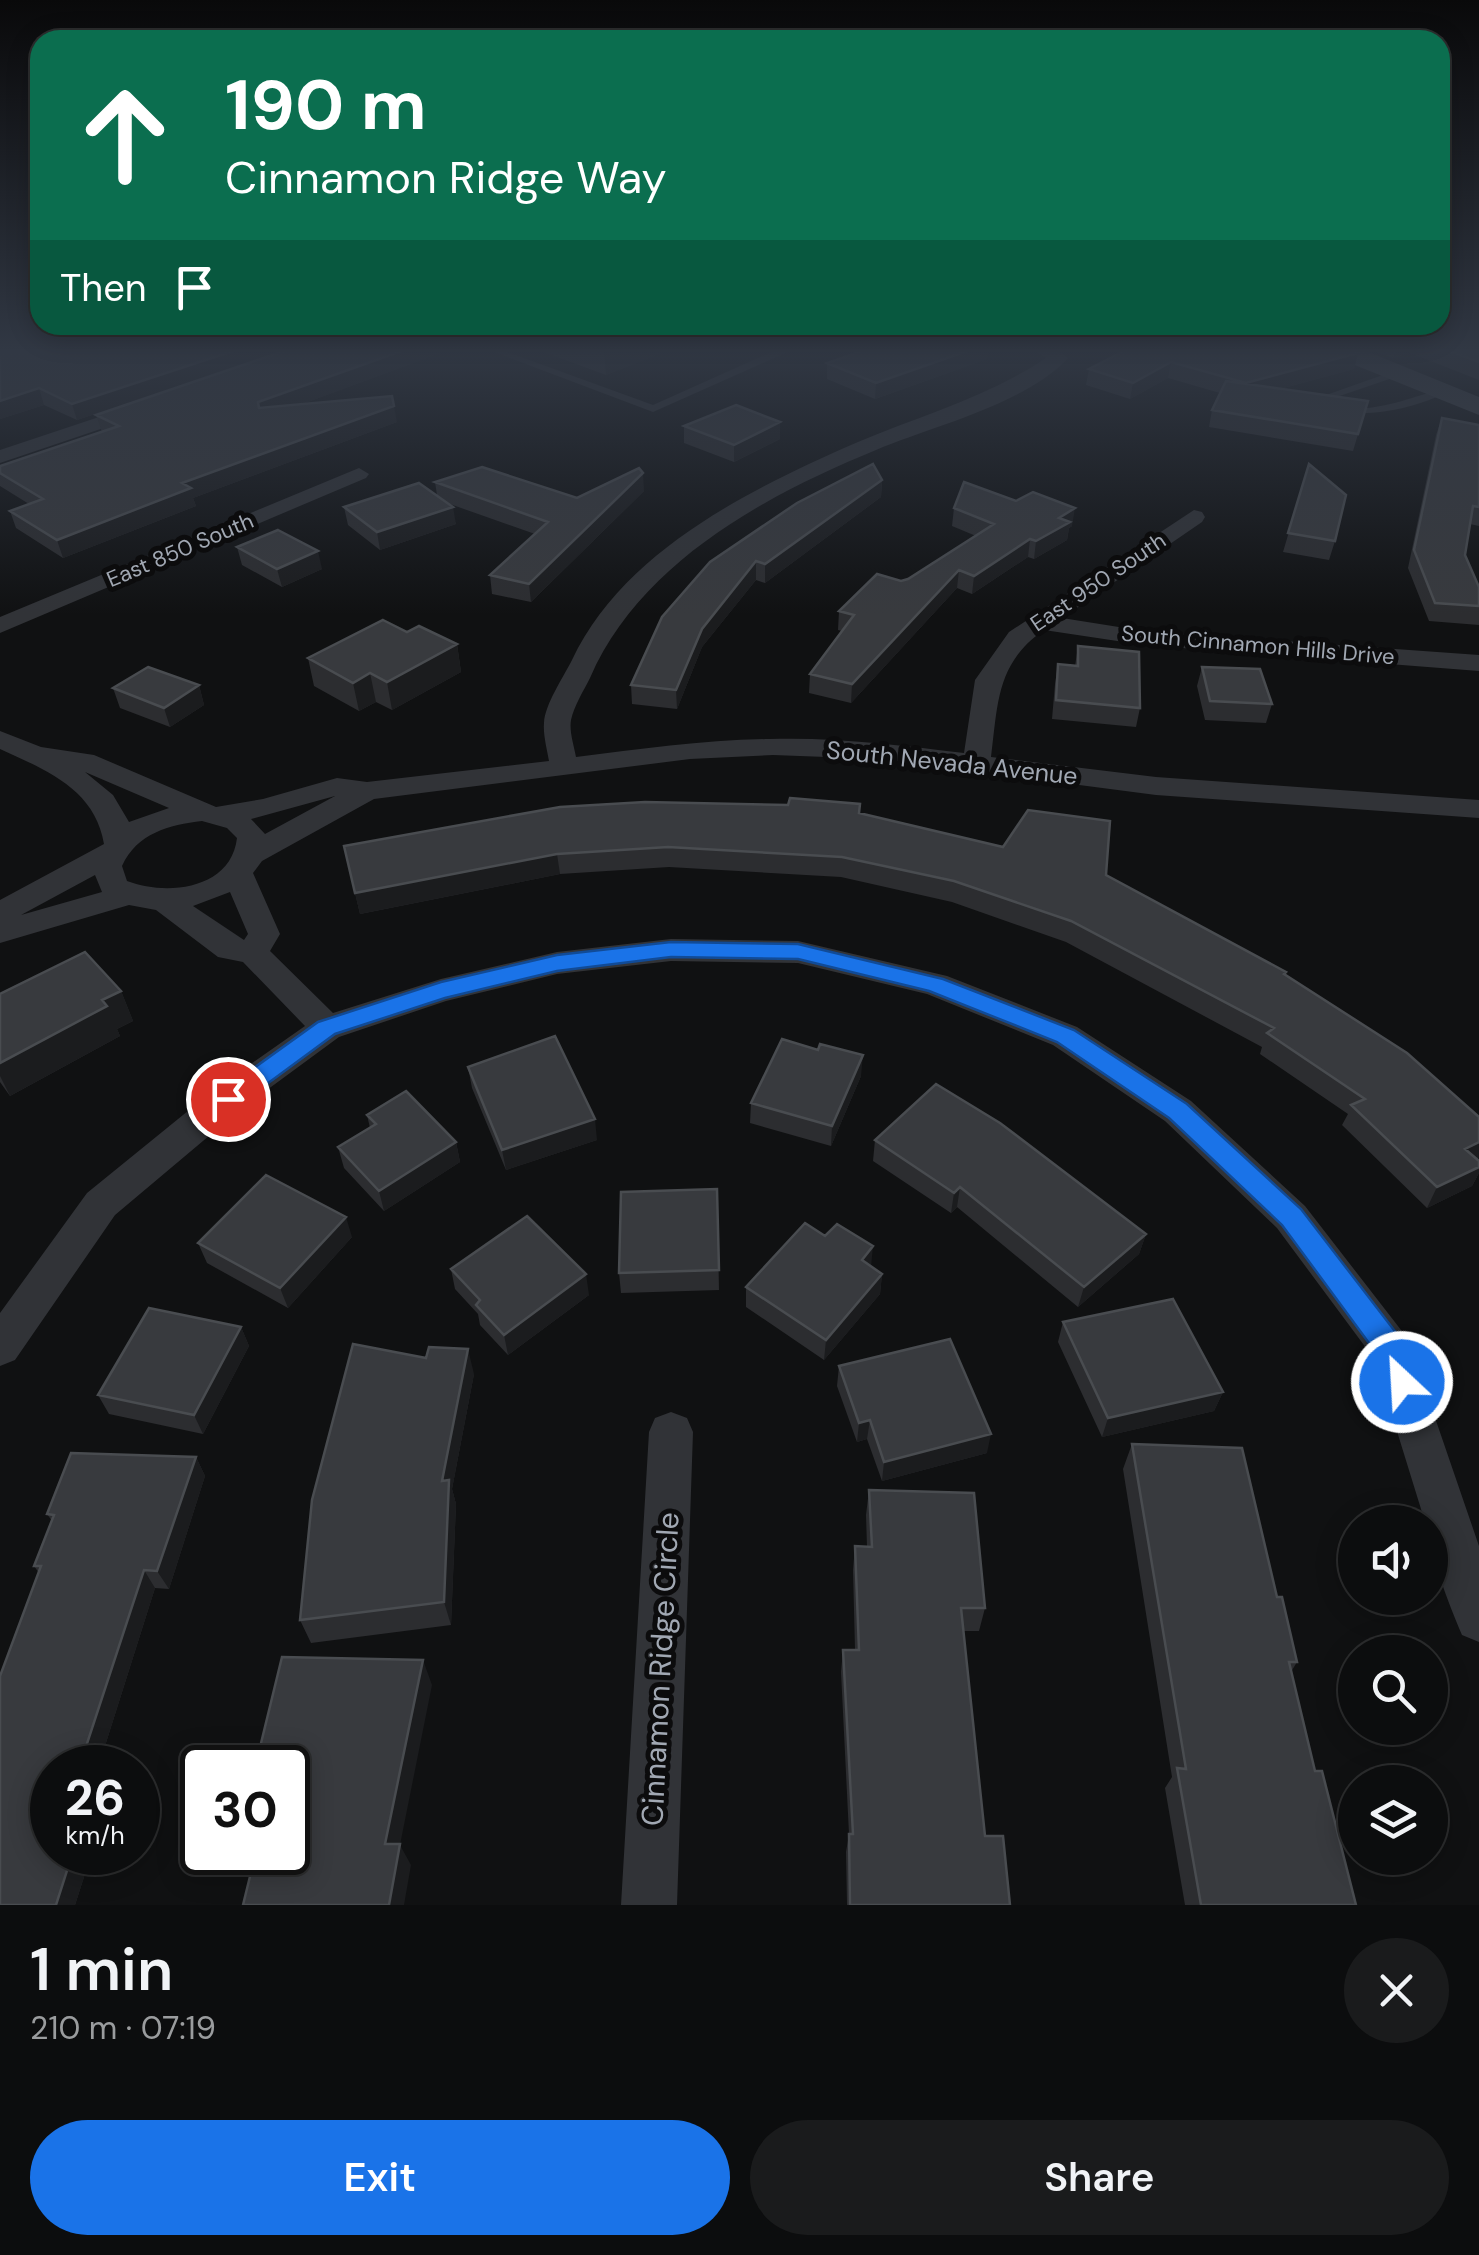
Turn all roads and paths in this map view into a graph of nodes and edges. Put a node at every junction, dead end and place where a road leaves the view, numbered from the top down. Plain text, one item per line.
1 (56, 438) edge
2 (887, 438) edge
3 (0, 457) edge
4 (359, 474) dead end
5 (1194, 517) dead end
6 (1037, 622) junction
7 (0, 626) edge
8 (1479, 663) edge
9 (0, 739) edge
10 (38, 756) junction
11 (976, 764) junction
12 (564, 769) junction
13 (367, 791) junction
14 (1479, 809) edge
15 (212, 813) junction
16 (115, 849) junction
17 (245, 864) junction
18 (126, 895) junction
19 (166, 902) junction
20 (0, 913) edge
21 (0, 932) edge
22 (254, 954) junction
23 (327, 1028) junction
24 (0, 1347) edge
25 (671, 1432) dead end
26 (1467, 1550) edge
27 (1479, 1618) edge
28 (650, 1905) edge

1 - 3 street
2 - 12 street
4 - 7 street, East 850 South
5 - 6 street, East 950 South
6 - 8 street, South Cinnamon Hills Drive
6 - 11 street, East 950 South
9 - 10 street
10 - 15 street
10 - 16 street
11 - 12 street, South Nevada Avenue
11 - 14 street, South Nevada Avenue
12 - 13 street, South Nevada Avenue
13 - 15 street, South Nevada Avenue
13 - 17 street
15 - 16 street, South Nevada Avenue
15 - 17 street
16 - 18 street
16 - 20 street, South Nevada Avenue
17 - 19 street
17 - 22 street
18 - 19 street
18 - 21 street
19 - 22 street
22 - 23 street
23 - 24 street
23 - 26 street
25 - 28 street, Cinnamon Ridge Circle
26 - 27 street

